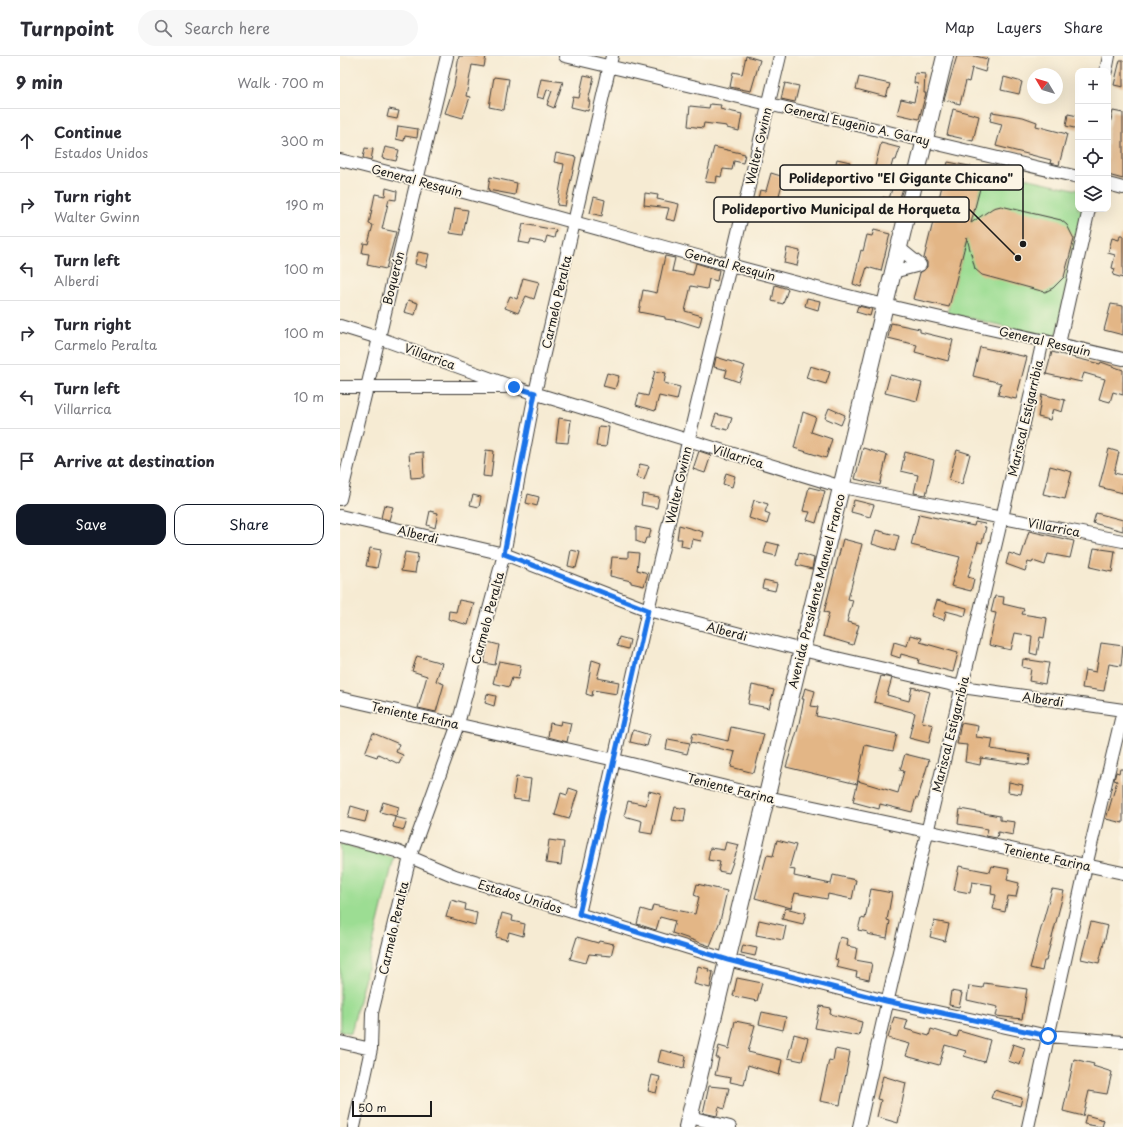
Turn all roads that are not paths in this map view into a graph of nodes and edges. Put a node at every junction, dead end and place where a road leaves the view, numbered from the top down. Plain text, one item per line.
1 (447, 56) edge
2 (565, 56) edge
3 (780, 56) edge
4 (945, 56) edge
5 (1110, 56) edge
6 (610, 62) edge
7 (1107, 68) edge
8 (768, 104) junction
9 (926, 140) junction
10 (340, 160) edge
11 (1075, 176) edge
12 (417, 179) junction
13 (1111, 185) edge
14 (1123, 188) edge
15 (1087, 212) edge
16 (575, 224) junction
17 (899, 248) junction
18 (730, 265) junction
19 (893, 272) junction
20 (885, 305) junction
21 (340, 326) edge
22 (379, 338) junction
23 (1043, 340) junction
24 (1059, 344) junction
25 (1123, 359) edge
26 (367, 386) junction
27 (514, 387) junction
28 (340, 388) edge
29 (535, 393) junction
30 (688, 441) junction
31 (842, 487) junction
32 (340, 499) edge
33 (340, 516) edge
34 (1003, 518) junction
35 (1123, 541) edge
36 (504, 554) junction
37 (648, 610) junction
38 (802, 650) junction
39 (962, 687) junction
40 (340, 698) edge
41 (1123, 710) edge
42 (458, 724) junction
43 (615, 760) junction
44 (767, 797) junction
45 (927, 831) junction
46 (340, 836) edge
47 (410, 857) junction
48 (1086, 866) junction
49 (1123, 873) edge
50 (579, 914) junction
51 (728, 960) junction
52 (886, 1001) junction
53 (1048, 1036) junction
54 (340, 1042) edge
55 (1123, 1042) edge
56 (372, 1048) junction
57 (689, 1122) edge
58 (354, 1127) edge
59 (730, 1127) edge
60 (859, 1127) edge
61 (1028, 1127) edge

1 - 12 street, Boquerón
2 - 6 street, General Eugenio A. Garay
3 - 8 street, Walter Gwinn
4 - 9 main road, Avenida Presidente Manuel Franco
5 - 7 street
6 - 8 street, General Eugenio A. Garay
6 - 16 street, Carmelo Peralta
8 - 9 street, General Eugenio A. Garay
8 - 18 street, Walter Gwinn
9 - 11 street, General Eugenio A. Garay
9 - 17 main road, Avenida Presidente Manuel Franco
10 - 12 street, General Resquín
12 - 16 street, General Resquín
12 - 22 street, Boquerón
13 - 14 street
15 - 24 street
16 - 18 street, General Resquín
16 - 29 street, Carmelo Peralta
17 - 19 main road, Avenida Presidente Manuel Franco
17 - 19 street
18 - 20 street, General Resquín
18 - 30 street, Walter Gwinn
19 - 20 main road, Avenida Presidente Manuel Franco
20 - 23 street, General Resquín
20 - 31 main road, Avenida Presidente Manuel Franco
21 - 22 street, Villarrica
22 - 26 street, Boquerón
22 - 27 street, Villarrica
23 - 24 street, General Resquín
23 - 34 street, Mariscal Estigarribia
24 - 25 street, General Resquín
26 - 27 street
26 - 28 street
26 - 32 street, Boquerón
27 - 29 street, Villarrica
29 - 30 street, Villarrica
29 - 36 street, Carmelo Peralta
30 - 31 street, Villarrica
30 - 37 street, Walter Gwinn
31 - 34 street, Villarrica
31 - 38 main road, Avenida Presidente Manuel Franco
33 - 36 street, Alberdi
34 - 35 street, Villarrica
34 - 39 street, Mariscal Estigarribia
36 - 37 street, Alberdi
36 - 42 street, Carmelo Peralta
37 - 38 street, Alberdi
37 - 43 street, Walter Gwinn
38 - 39 street, Alberdi
38 - 44 main road, Avenida Presidente Manuel Franco
39 - 41 street, Alberdi
39 - 45 street, Mariscal Estigarribia
40 - 42 street, Teniente Farina
41 - 48 street
42 - 43 street, Teniente Farina
42 - 47 street, Carmelo Peralta
43 - 44 street, Teniente Farina
43 - 50 street, Walter Gwinn
44 - 45 street, Teniente Farina
44 - 51 main road, Avenida Presidente Manuel Franco
45 - 48 street, Teniente Farina
45 - 52 street, Mariscal Estigarribia
46 - 47 street, Estados Unidos
47 - 50 street, Estados Unidos
47 - 56 street, Carmelo Peralta
48 - 49 street, Teniente Farina
48 - 53 street
50 - 51 street, Estados Unidos
51 - 52 street, Estados Unidos
51 - 57 main road, Avenida Presidente Manuel Franco
52 - 53 street, Estados Unidos
52 - 60 street, Mariscal Estigarribia
53 - 55 street, Estados Unidos
53 - 61 street
54 - 56 street
56 - 58 street, Carmelo Peralta
57 - 59 street

